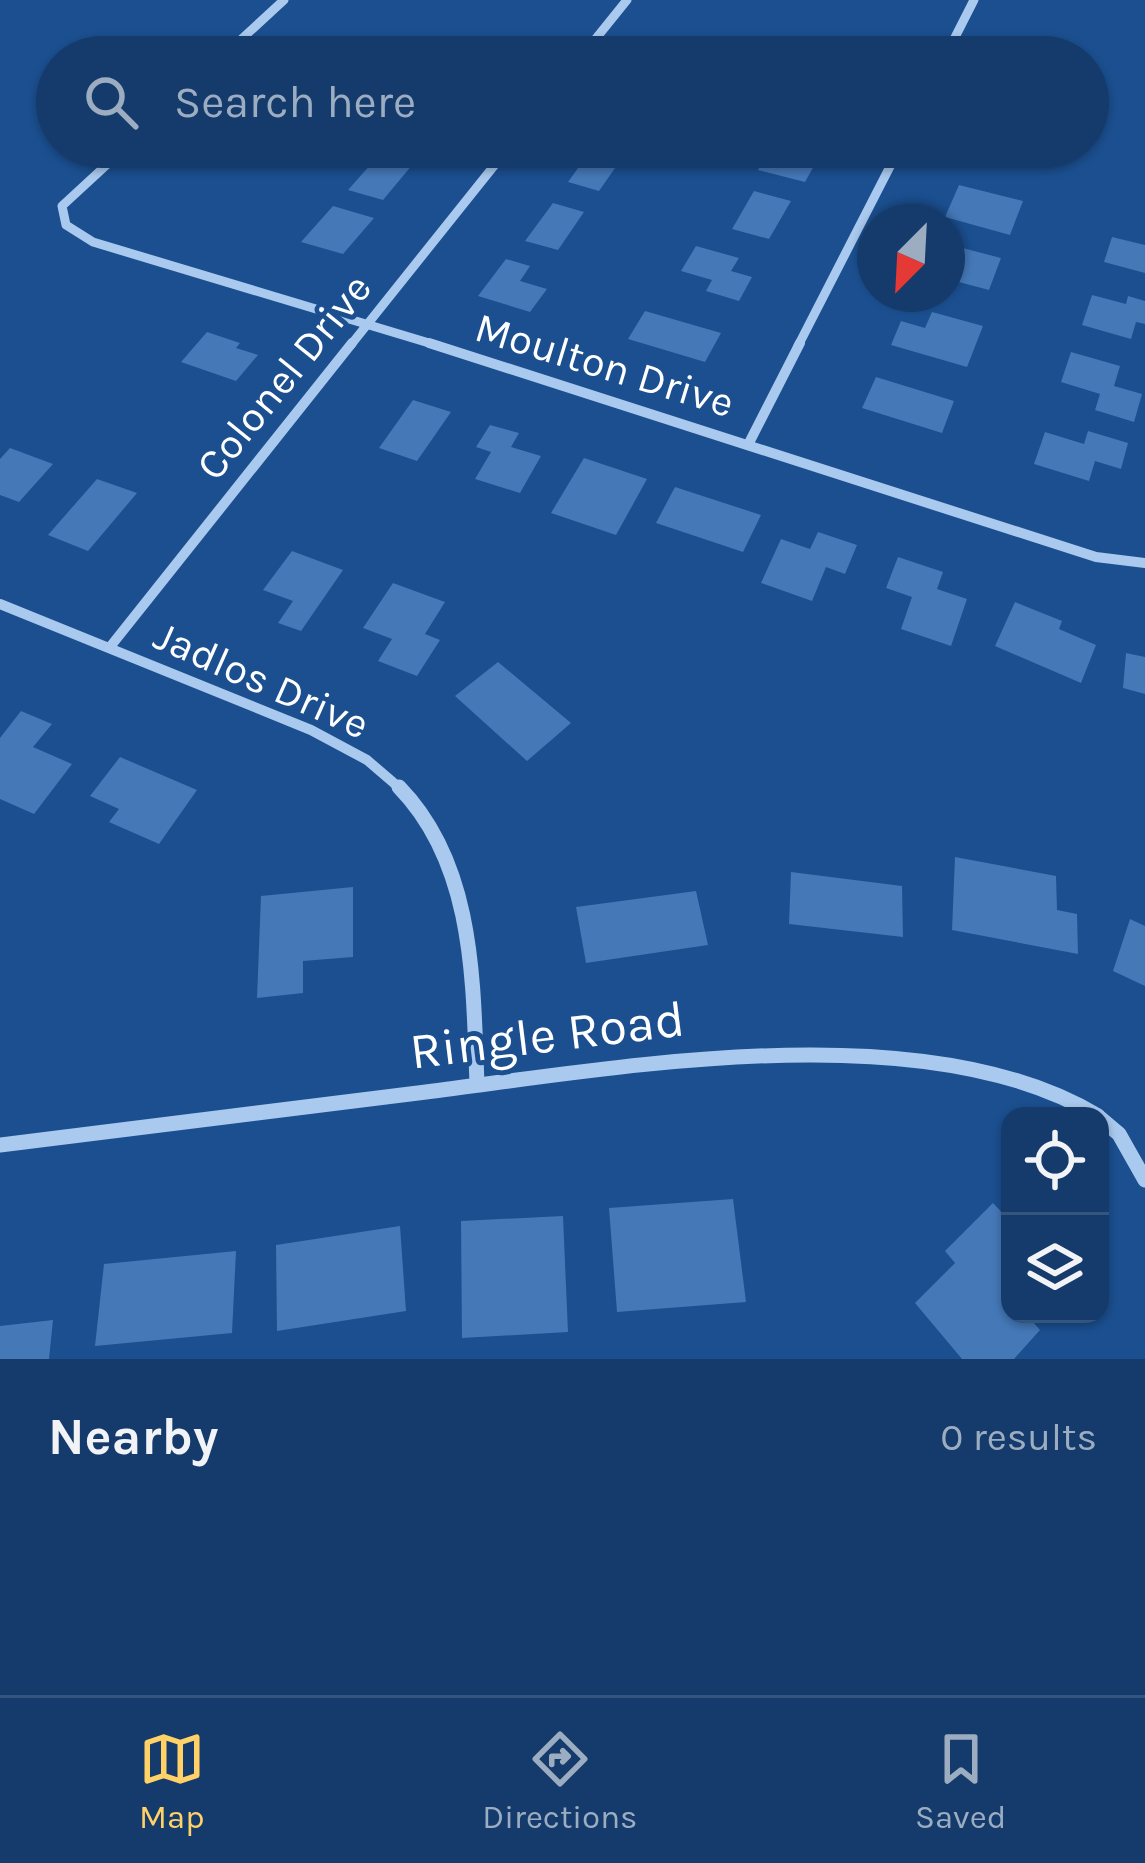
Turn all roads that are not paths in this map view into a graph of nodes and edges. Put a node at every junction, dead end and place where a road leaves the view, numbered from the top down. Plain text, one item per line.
1 (284, 0) edge
2 (627, 0) edge
3 (974, 0) edge
4 (245, 36) edge
5 (598, 36) edge
6 (956, 36) edge
7 (103, 168) edge
8 (492, 168) edge
9 (889, 168) edge
10 (367, 324) junction
11 (749, 443) junction
12 (1145, 563) edge
13 (0, 604) edge
14 (110, 647) junction
15 (478, 1084) junction
16 (1082, 1107) edge
17 (1109, 1126) edge
18 (0, 1145) edge
19 (1145, 1180) edge

1 - 4 street
2 - 5 street
3 - 6 street
7 - 10 street, Moulton Drive
8 - 10 street, Colonel Drive
9 - 11 street
10 - 11 street, Moulton Drive
10 - 14 street, Colonel Drive
11 - 12 street, Moulton Drive
13 - 14 street, Jadlos Drive
14 - 15 street, Jadlos Drive
15 - 16 street, Ringle Road
15 - 18 street, Ringle Road
17 - 19 street, Ringle Road

